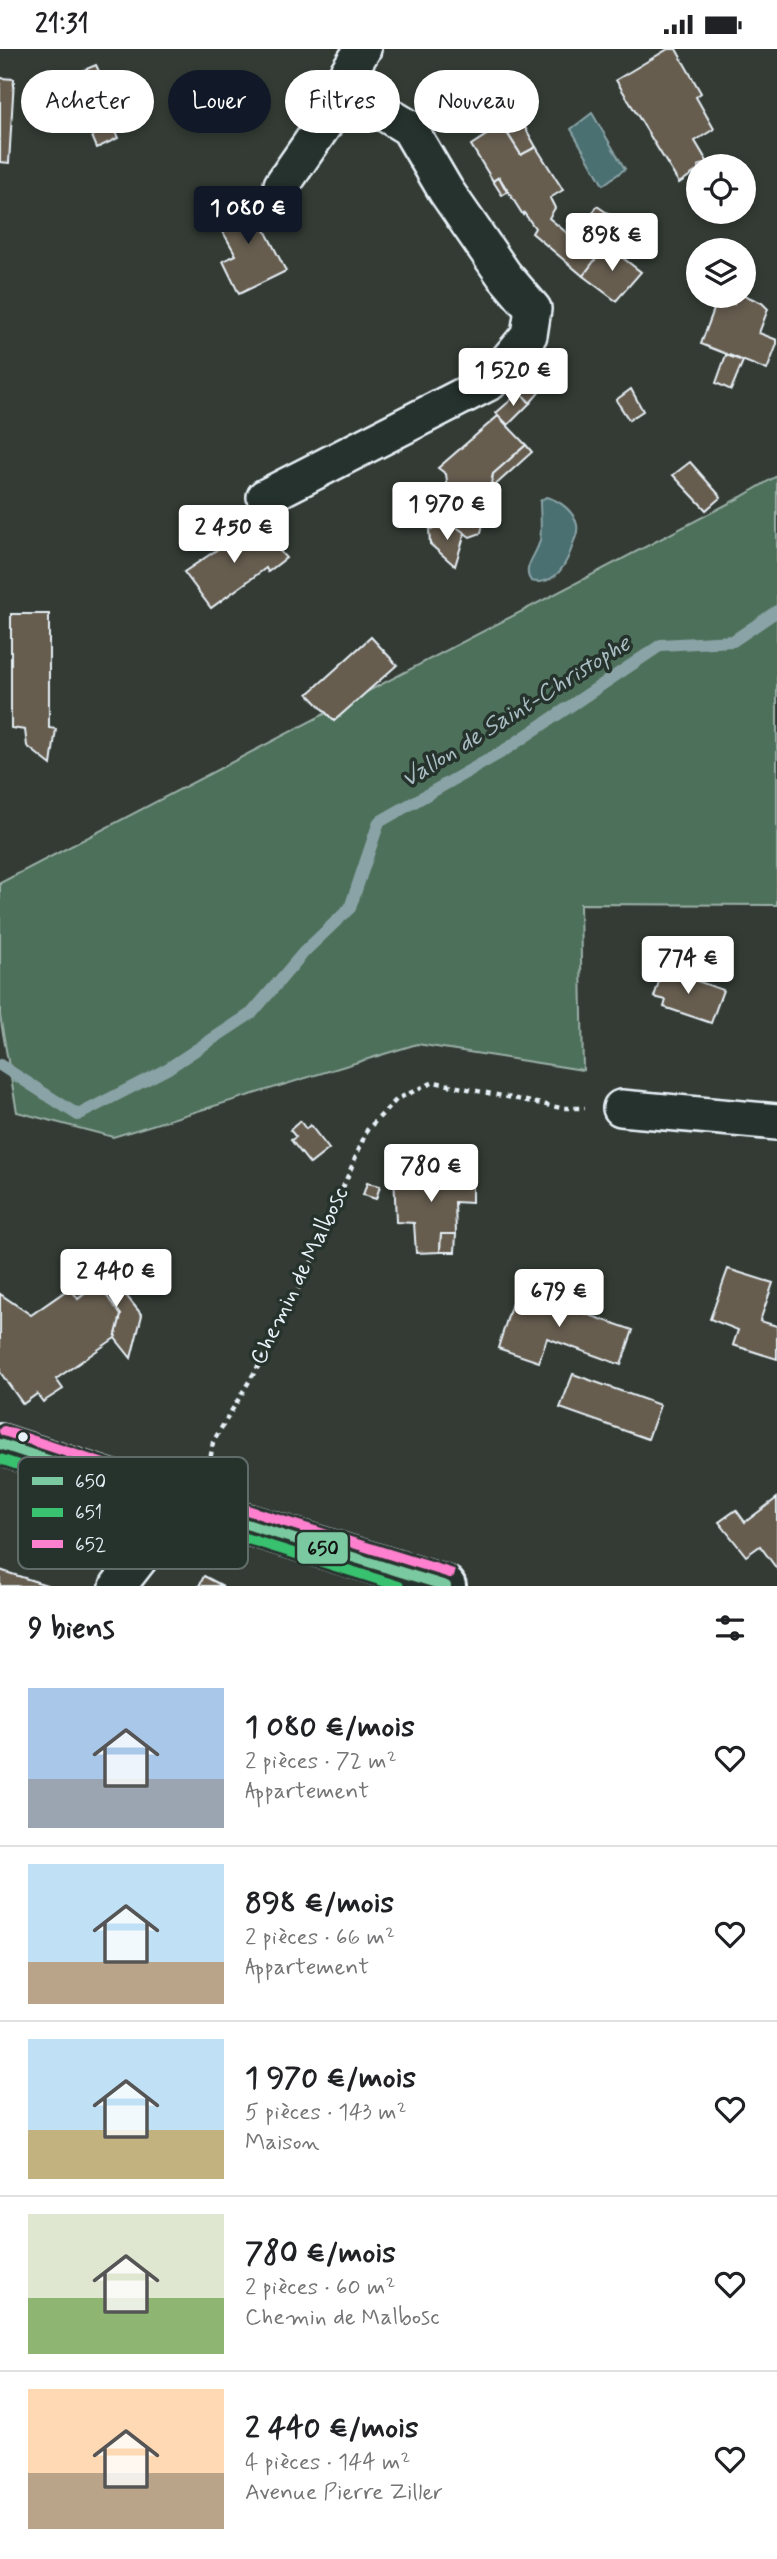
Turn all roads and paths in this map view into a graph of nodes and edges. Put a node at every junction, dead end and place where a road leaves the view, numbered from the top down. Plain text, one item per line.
1 (363, 49) edge
2 (350, 70) edge
3 (400, 122) edge
4 (318, 133) edge
5 (282, 185) dead end
6 (265, 496) dead end
7 (621, 1108) joint
8 (777, 1122) edge
9 (0, 1444) edge
10 (39, 1457) edge
11 (211, 1457) edge
12 (248, 1525) edge
13 (131, 1569) edge
14 (118, 1586) edge
15 (446, 1586) edge

1 - 2 street
3 - 6 street
4 - 5 street
7 - 8 street
7 - 11 path, Chemin de Malbosc
9 - 10 main road
12 - 15 main road
13 - 14 street

